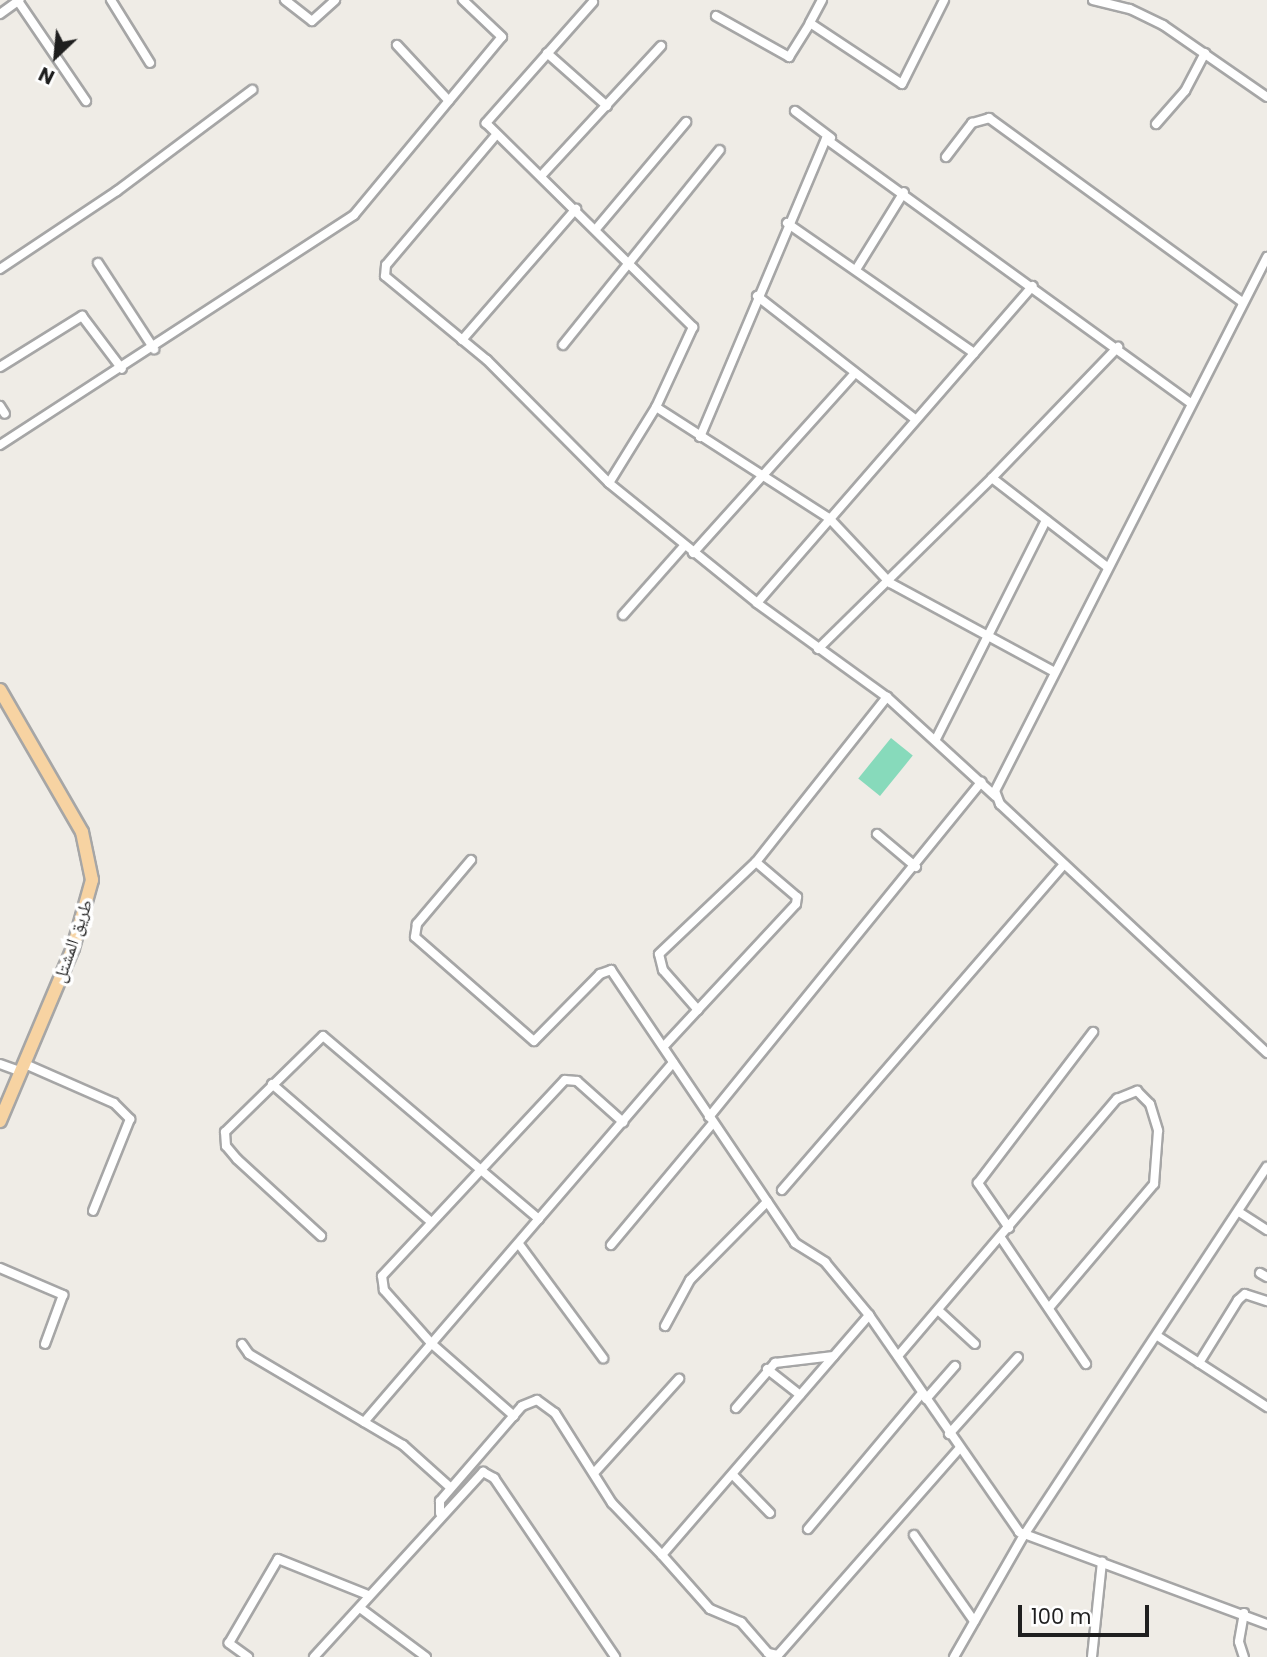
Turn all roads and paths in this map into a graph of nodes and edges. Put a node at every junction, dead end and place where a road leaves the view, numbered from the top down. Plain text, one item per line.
1 (18, 0) edge
2 (111, 0) edge
3 (285, 0) edge
4 (335, 0) edge
5 (463, 0) edge
6 (822, 0) edge
7 (944, 0) edge
8 (1093, 0) edge
9 (593, 2) edge
10 (0, 14) edge
11 (716, 16) dead end
12 (810, 23) junction
13 (397, 45) dead end
14 (661, 46) dead end
15 (547, 53) junction
16 (1205, 53) junction
17 (150, 63) dead end
18 (252, 90) dead end
19 (1267, 97) edge
20 (86, 101) dead end
21 (449, 101) junction
22 (607, 106) junction
23 (796, 111) dead end
24 (686, 122) dead end
25 (1156, 124) dead end
26 (496, 135) junction
27 (834, 140) junction
28 (720, 150) dead end
29 (946, 157) dead end
30 (541, 176) junction
31 (904, 192) junction
32 (576, 209) junction
33 (787, 223) junction
34 (596, 229) junction
35 (1267, 257) edge
36 (628, 260) junction
37 (98, 263) dead end
38 (856, 268) junction
39 (0, 269) edge
40 (1033, 286) junction
41 (757, 296) junction
42 (1242, 302) junction
43 (463, 340) junction
44 (563, 345) dead end
45 (1118, 348) junction
46 (154, 349) junction
47 (974, 353) junction
48 (0, 367) edge
49 (122, 369) junction
50 (855, 373) junction
51 (1189, 402) junction
52 (0, 406) edge
53 (656, 407) junction
54 (5, 414) dead end
55 (915, 419) junction
56 (699, 437) junction
57 (0, 446) edge
58 (762, 478) junction
59 (992, 478) junction
60 (609, 483) junction
61 (829, 518) junction
62 (1046, 520) junction
63 (684, 546) junction
64 (693, 553) junction
65 (1107, 567) junction
66 (890, 583) junction
67 (757, 603) junction
68 (623, 615) dead end
69 (985, 633) junction
70 (818, 649) junction
71 (1053, 671) junction
72 (0, 690) edge
73 (887, 697) junction
74 (936, 739) junction
75 (981, 782) junction
76 (995, 796) junction
77 (877, 834) dead end
78 (471, 860) dead end
79 (756, 862) junction
80 (1064, 865) junction
81 (916, 867) junction
82 (698, 1010) junction
83 (1093, 1032) dead end
84 (665, 1045) junction
85 (1267, 1053) edge
86 (674, 1063) junction
87 (0, 1064) edge
88 (23, 1068) junction
89 (272, 1084) junction
90 (711, 1120) junction
91 (0, 1121) edge
92 (623, 1122) junction
93 (478, 1167) junction
94 (1267, 1167) edge
95 (782, 1190) dead end
96 (767, 1202) junction
97 (93, 1211) dead end
98 (1239, 1212) junction
99 (539, 1219) junction
100 (429, 1220) junction
101 (1009, 1228) junction
102 (1267, 1230) edge
103 (321, 1236) dead end
104 (1001, 1238) junction
105 (519, 1244) junction
106 (611, 1245) dead end
107 (0, 1268) edge
108 (1267, 1301) edge
109 (1049, 1308) junction
110 (938, 1310) junction
111 (869, 1315) junction
112 (665, 1326) dead end
113 (1159, 1337) junction
114 (431, 1343) junction
115 (45, 1344) dead end
116 (242, 1344) dead end
117 (975, 1344) dead end
118 (834, 1356) junction
119 (898, 1356) junction
120 (1018, 1357) dead end
121 (603, 1358) dead end
122 (1199, 1363) junction
123 (1086, 1364) dead end
124 (955, 1366) dead end
125 (767, 1368) junction
126 (679, 1379) dead end
127 (800, 1395) junction
128 (924, 1396) junction
129 (1267, 1407) edge
130 (736, 1408) dead end
131 (514, 1416) junction
132 (364, 1422) junction
133 (949, 1434) junction
134 (960, 1448) junction
135 (594, 1473) junction
136 (733, 1475) junction
137 (451, 1488) junction
138 (440, 1513) junction
139 (770, 1513) dead end
140 (808, 1529) dead end
141 (914, 1535) dead end
142 (1024, 1535) junction
143 (662, 1555) junction
144 (1102, 1562) junction
145 (368, 1595) junction
146 (360, 1608) junction
147 (1244, 1613) junction
148 (974, 1622) junction
149 (1267, 1624) edge
150 (248, 1657) edge
151 (314, 1657) edge
152 (426, 1657) edge
153 (615, 1657) edge
154 (954, 1657) edge
155 (1093, 1657) edge
156 (1244, 1657) edge

1 - 10 street
1 - 20 street
2 - 17 street
3 - 4 street
5 - 21 street
6 - 12 street
7 - 12 street
8 - 16 street
9 - 15 street
11 - 12 street
13 - 21 street
14 - 22 street
15 - 22 street
15 - 26 street
16 - 19 street
16 - 25 street
18 - 39 street
21 - 46 street
22 - 30 street
23 - 27 street
24 - 34 street
26 - 30 street
26 - 43 street
27 - 31 street
27 - 33 street
28 - 36 street
29 - 42 street
30 - 32 street
31 - 38 street
31 - 40 street
32 - 34 street
32 - 43 street
33 - 38 street
33 - 41 street
34 - 36 street
35 - 42 street
36 - 44 street
36 - 53 street
37 - 46 street
38 - 47 street
40 - 45 street
40 - 47 street
41 - 50 street
41 - 56 street
42 - 51 street
43 - 60 street
45 - 51 street
45 - 59 street
46 - 49 street
47 - 55 street
48 - 49 street
49 - 57 street
50 - 55 street
50 - 58 street
51 - 65 street
52 - 54 street
53 - 56 street
53 - 60 street
55 - 61 street
56 - 58 street
58 - 61 street
58 - 64 street
59 - 62 street
59 - 66 street
60 - 63 street
61 - 66 street
61 - 67 street
62 - 65 street
62 - 69 street
63 - 64 street
63 - 68 street
64 - 67 street
65 - 71 street
66 - 69 street
66 - 70 street
67 - 70 street
69 - 71 street
69 - 74 street
70 - 73 street
71 - 76 street
72 - 88 main road, طريق المشتل
73 - 74 street
73 - 79 street
74 - 75 street
75 - 76 street
75 - 81 street
76 - 80 street
77 - 81 street
78 - 84 street
79 - 82 street
79 - 82 street
80 - 85 street
80 - 95 street
81 - 90 street
82 - 84 street
83 - 101 street
84 - 86 street
86 - 90 street
86 - 92 street
87 - 88 street
88 - 91 main road, طريق المشتل
88 - 97 street
89 - 93 street
89 - 100 street
89 - 103 street
90 - 96 street
90 - 106 street
92 - 93 street
92 - 99 street
93 - 99 street
93 - 100 street
94 - 98 street
96 - 111 street
96 - 112 street
98 - 102 street
98 - 113 street
99 - 105 street
100 - 114 street
101 - 104 street
101 - 109 street
104 - 109 street
104 - 110 street
105 - 114 street
105 - 121 street
107 - 115 street
108 - 122 street
109 - 123 street
110 - 117 street
110 - 119 street
111 - 118 street
111 - 119 street
113 - 122 street
113 - 142 street
114 - 131 street
114 - 132 street
116 - 132 street
118 - 125 street
118 - 127 street
119 - 128 street
120 - 133 street
122 - 129 street
124 - 128 street
125 - 127 street
125 - 130 street
126 - 135 street
127 - 136 street
128 - 133 street
128 - 140 street
131 - 135 street
131 - 137 street
132 - 137 street
133 - 134 street
134 - 142 street
134 - 143 street
135 - 143 street
136 - 139 street
136 - 143 street
137 - 138 street
138 - 145 street
138 - 153 street
141 - 148 street
142 - 144 street
142 - 148 street
144 - 147 street
144 - 155 street
145 - 146 street
145 - 150 street
146 - 151 street
146 - 152 street
147 - 149 street
147 - 156 street
148 - 154 street

